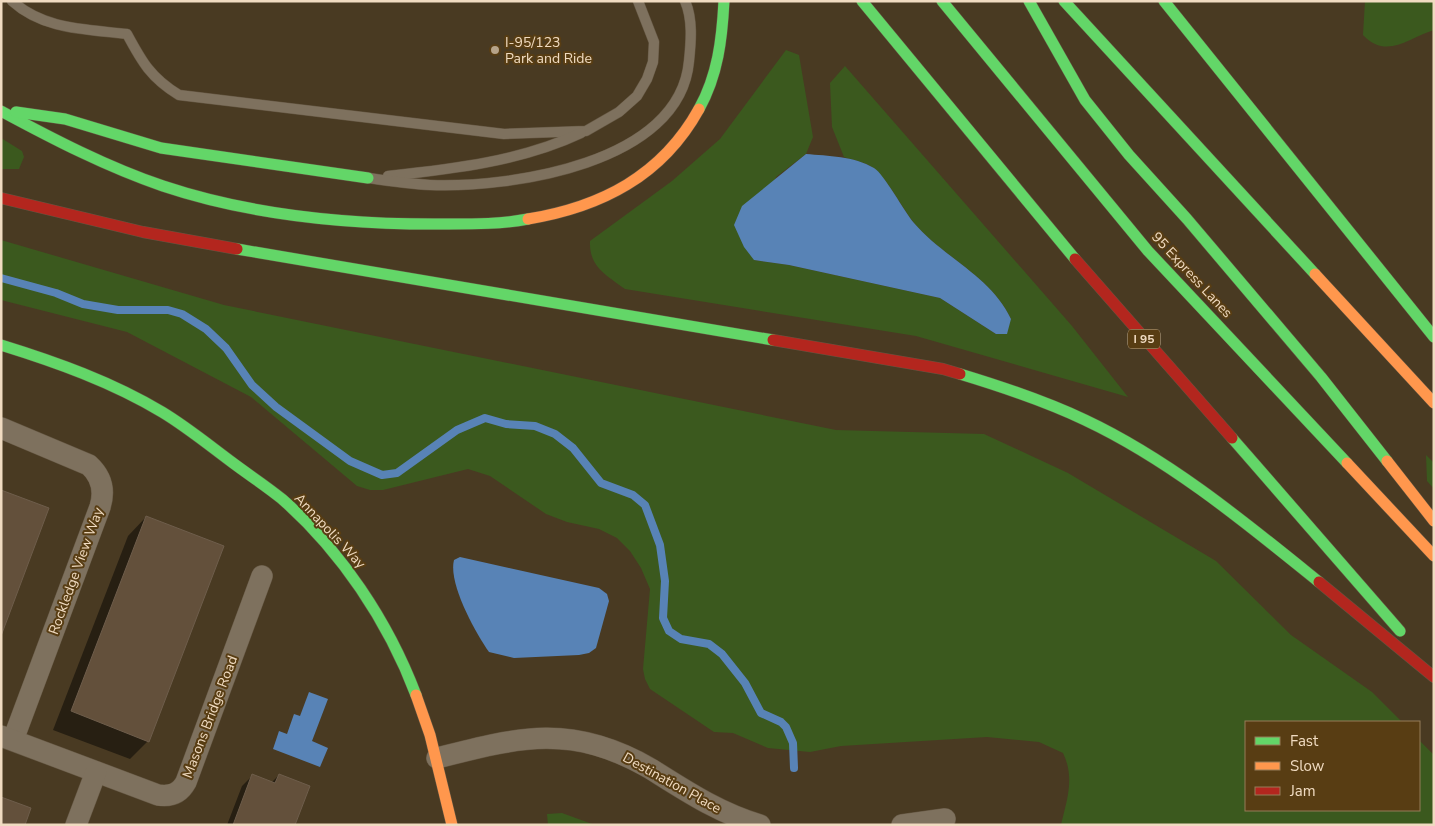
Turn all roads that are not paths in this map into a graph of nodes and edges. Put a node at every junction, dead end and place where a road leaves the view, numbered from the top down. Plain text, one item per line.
1 (12, 1) edge
2 (638, 1) edge
3 (685, 1) edge
4 (724, 1) edge
5 (862, 1) edge
6 (942, 1) edge
7 (1029, 1) edge
8 (1064, 1) edge
9 (1164, 1) edge
10 (1, 111) edge
11 (586, 131) junction
12 (368, 178) junction
13 (1, 198) edge
14 (1434, 337) edge
15 (1, 345) edge
16 (1434, 403) edge
17 (1, 428) edge
18 (1434, 521) edge
19 (1434, 556) edge
20 (262, 576) dead end
21 (1434, 669) edge
22 (1434, 678) edge
23 (7, 738) edge
24 (437, 758) junction
25 (96, 772) junction
26 (945, 819) dead end
27 (76, 825) edge
28 (452, 825) edge
29 (760, 825) edge
30 (902, 825) edge

1 - 11 lane
2 - 11 lane
3 - 12 lane
4 - 10 main road
5 - 21 main road, I 95
6 - 19 main road, 95 Express Lanes
7 - 18 main road
8 - 16 main road
9 - 14 main road
10 - 12 main road
11 - 12 lane
13 - 22 main road
15 - 24 main road, Annapolis Way
17 - 23 street, Rockledge View Way
20 - 25 street, Masons Bridge Road
23 - 25 street, Masons Bridge Road
24 - 28 main road, Annapolis Way
24 - 29 street, Destination Place
25 - 27 street
26 - 30 street

